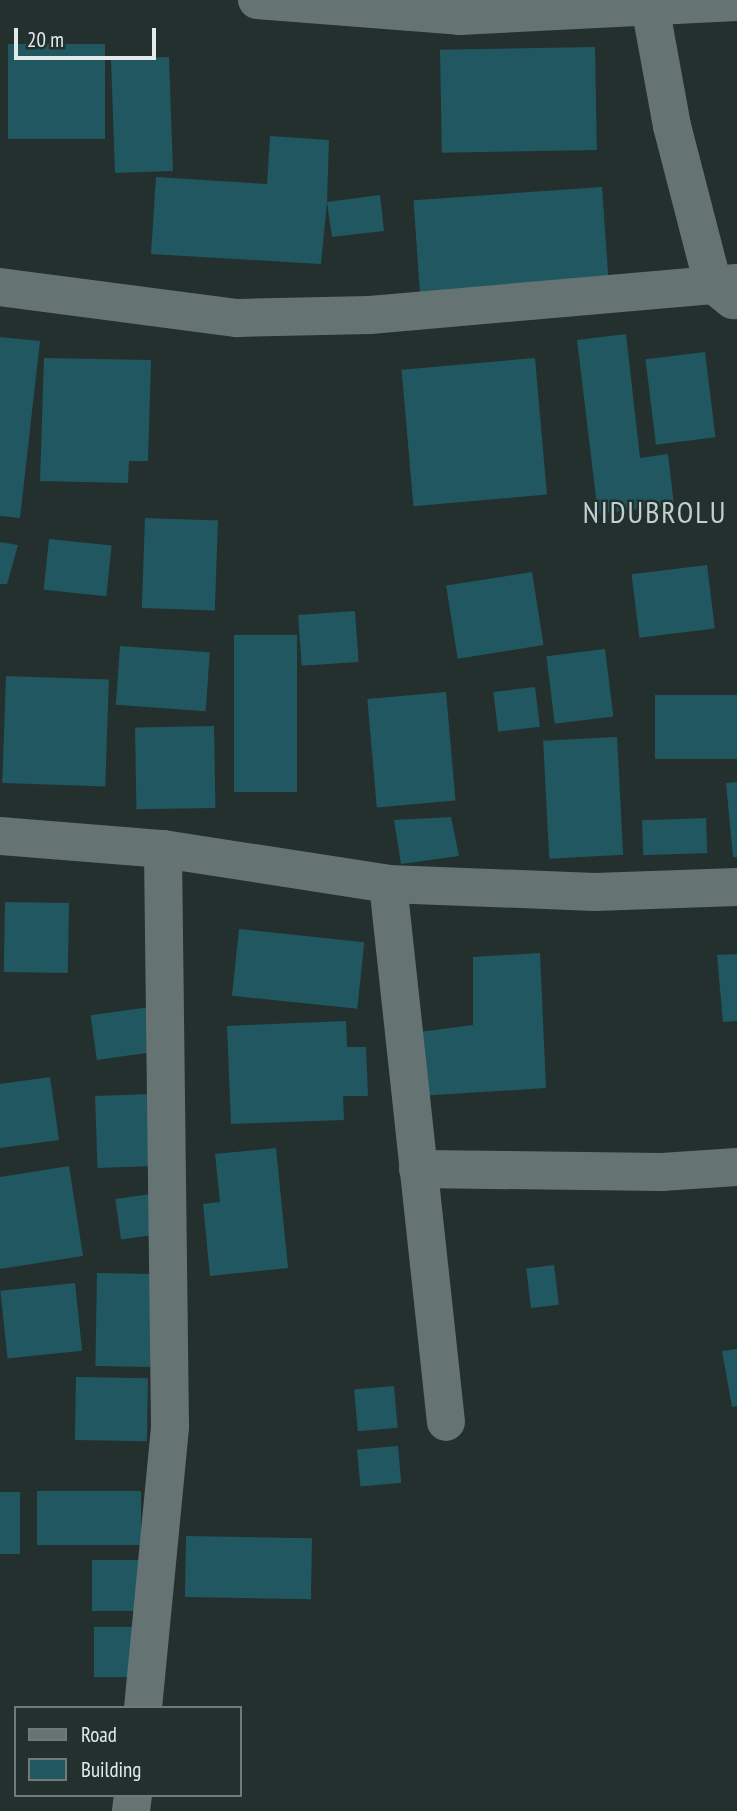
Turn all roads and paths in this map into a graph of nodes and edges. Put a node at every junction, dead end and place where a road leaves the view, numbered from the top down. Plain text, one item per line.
1 (257, 0) edge
2 (737, 2) edge
3 (631, 4) edge
4 (0, 286) edge
5 (729, 290) edge
6 (0, 836) edge
7 (163, 849) junction
8 (387, 884) junction
9 (737, 887) edge
10 (737, 1167) edge
11 (418, 1169) junction
12 (446, 1422) dead end
13 (144, 1706) edge

1 - 3 street
2 - 3 street
3 - 5 street
4 - 5 street
6 - 7 street
7 - 8 street
7 - 13 street
8 - 9 street
8 - 11 street
10 - 11 street
11 - 12 street

